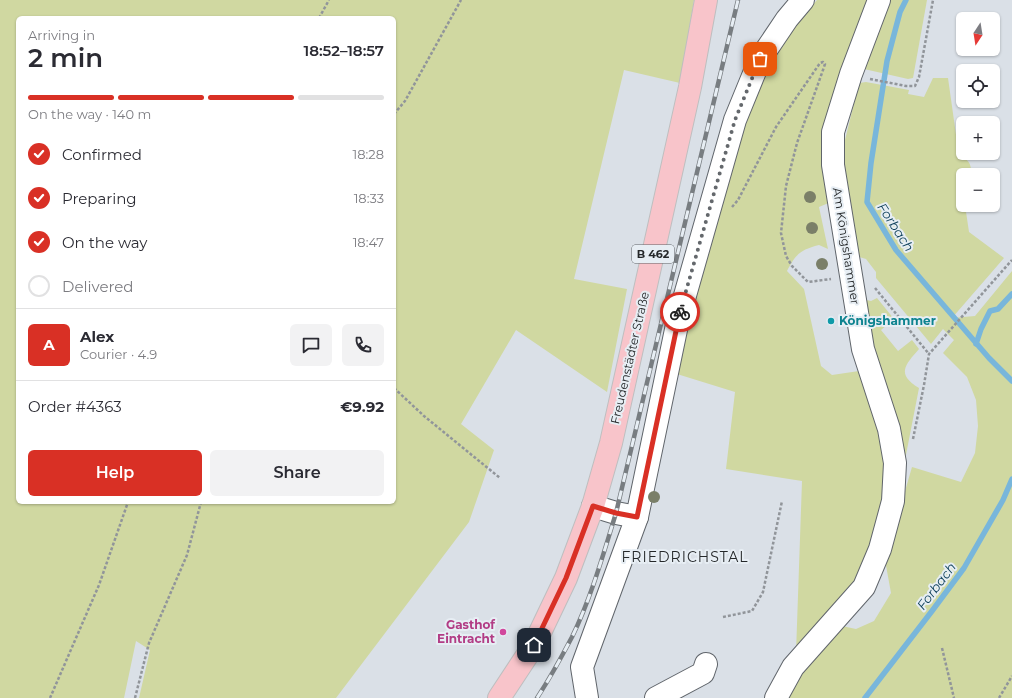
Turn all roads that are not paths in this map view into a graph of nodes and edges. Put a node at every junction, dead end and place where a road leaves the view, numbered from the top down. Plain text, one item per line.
1 (706, 0) edge
2 (803, 0) edge
3 (879, 0) edge
4 (593, 506) junction
5 (637, 517) junction
6 (706, 664) dead end
7 (499, 698) edge
8 (587, 698) edge
9 (656, 698) edge
10 (776, 698) edge

1 - 4 main road, Freudenstädter Straße / B 462
2 - 5 street
3 - 10 street, Am Königshammer
4 - 5 street
4 - 7 main road, Freudenstädter Straße / B 462
5 - 8 street
6 - 9 street

